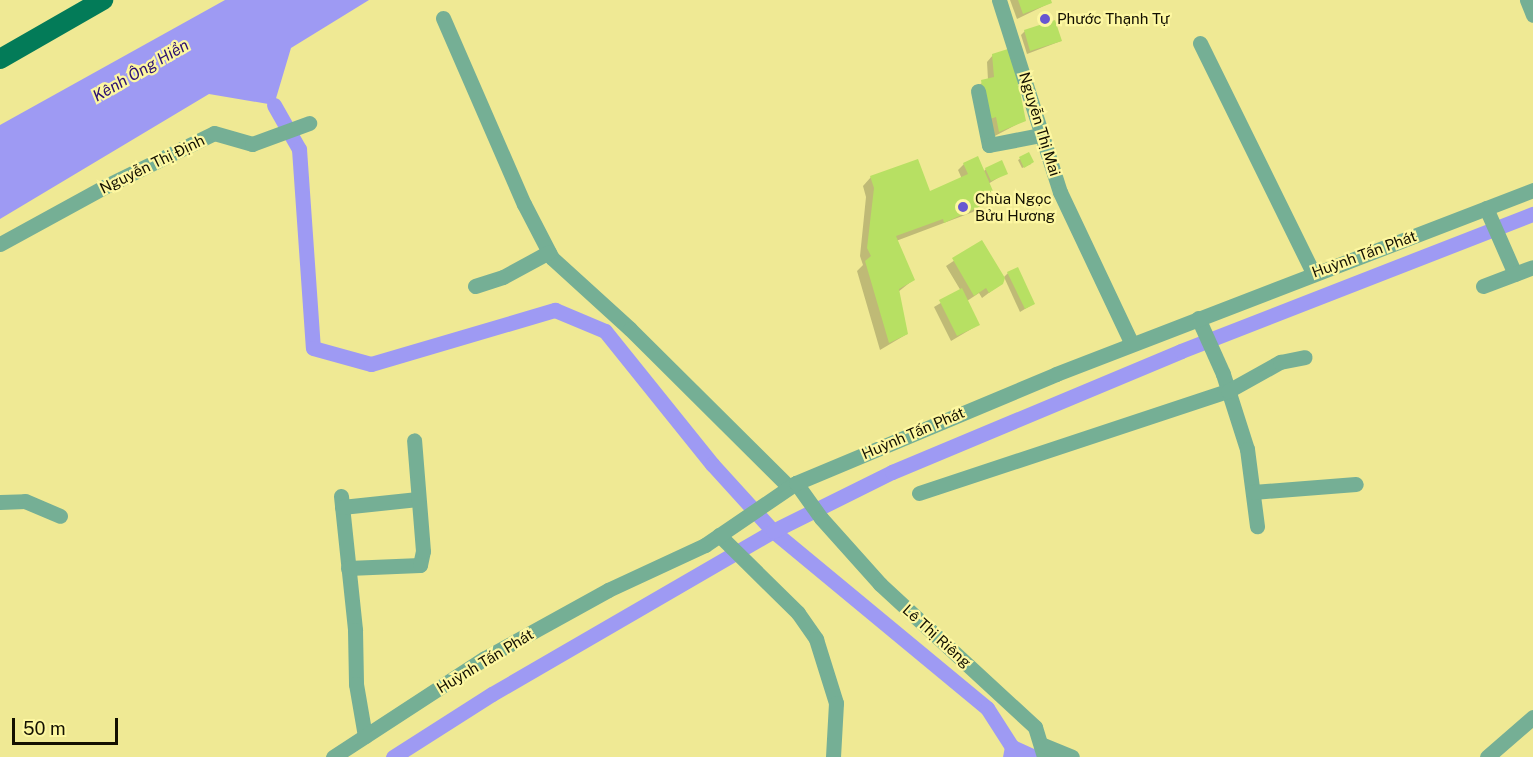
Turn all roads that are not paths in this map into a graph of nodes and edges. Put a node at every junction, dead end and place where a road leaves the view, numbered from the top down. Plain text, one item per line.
1 (104, 0) edge
2 (999, 0) edge
3 (1527, 0) edge
4 (1533, 15) edge
5 (443, 18) dead end
6 (1200, 44) dead end
7 (0, 59) edge
8 (978, 91) dead end
9 (309, 123) dead end
10 (1041, 135) junction
11 (1533, 190) edge
12 (1486, 208) junction
13 (0, 244) edge
14 (549, 252) junction
15 (1533, 267) edge
16 (1513, 270) junction
17 (1312, 273) junction
18 (475, 286) dead end
19 (1483, 286) dead end
20 (1198, 318) junction
21 (1131, 344) junction
22 (1305, 357) dead end
23 (1228, 392) junction
24 (414, 440) dead end
25 (1356, 484) dead end
26 (792, 488) junction
27 (1252, 492) junction
28 (919, 493) dead end
29 (418, 499) junction
30 (0, 502) edge
31 (60, 516) dead end
32 (1257, 525) dead end
33 (724, 532) junction
34 (348, 568) junction
35 (1533, 717) edge
36 (365, 736) junction
37 (1043, 751) edge
38 (333, 757) edge
39 (833, 757) edge
40 (1072, 757) edge
41 (1487, 757) edge

1 - 7 main road
2 - 10 street, Nguyễn Thị Mai
3 - 4 street
5 - 14 street, Lê Thị Riêng
6 - 17 street
8 - 10 street
9 - 13 street, Nguyễn Thị Định
10 - 21 street, Nguyễn Thị Mai
11 - 12 street, Huỳnh Tấn Phát
12 - 16 street
12 - 17 street, Huỳnh Tấn Phát
14 - 18 street
14 - 26 street, Lê Thị Riêng
15 - 16 street
16 - 19 street
17 - 20 street, Huỳnh Tấn Phát
20 - 21 street, Huỳnh Tấn Phát
20 - 23 street
21 - 26 street, Huỳnh Tấn Phát
22 - 23 street
23 - 27 street
23 - 28 street
24 - 29 street
25 - 27 street
26 - 33 street, Huỳnh Tấn Phát
26 - 37 street, Lê Thị Riêng
27 - 32 street
29 - 34 street
29 - 34 street
30 - 31 street
33 - 36 street, Huỳnh Tấn Phát
33 - 39 street
34 - 36 street
35 - 41 street
36 - 38 street, Huỳnh Tấn Phát
37 - 40 street

